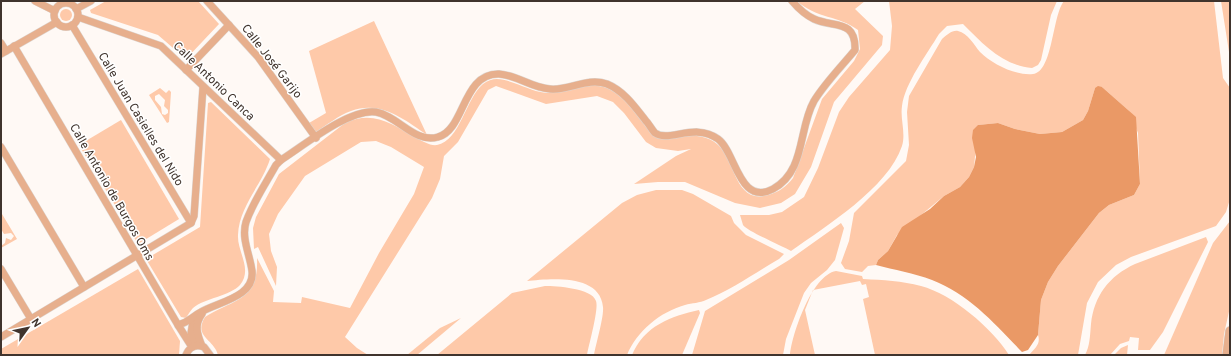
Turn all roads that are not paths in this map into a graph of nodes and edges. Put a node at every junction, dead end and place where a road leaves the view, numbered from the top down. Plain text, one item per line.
1 (35, 1) edge
2 (90, 1) edge
3 (207, 1) edge
4 (792, 1) edge
5 (59, 3) edge
6 (76, 9) junction
7 (55, 11) junction
8 (78, 17) junction
9 (57, 22) junction
10 (72, 25) junction
11 (229, 25) junction
12 (1, 43) edge
13 (14, 46) junction
14 (4, 52) edge
15 (186, 70) junction
16 (203, 86) junction
17 (316, 138) junction
18 (1, 147) edge
19 (281, 160) junction
20 (191, 223) junction
21 (137, 256) junction
22 (1, 269) edge
23 (84, 287) junction
24 (208, 308) junction
25 (31, 319) junction
26 (194, 319) junction
27 (178, 325) junction
28 (1230, 331) edge
29 (1, 337) edge
30 (197, 346) junction
31 (186, 355) edge
32 (210, 355) edge
33 (1227, 355) edge

1 - 7 street
2 - 6 street
3 - 11 street, Calle José Garijo
4 - 17 street
5 - 6 street
5 - 7 street
6 - 8 street
7 - 9 street
8 - 10 street
8 - 15 street, Calle Antonio Canca
9 - 10 street
9 - 13 street
10 - 20 street, Calle Juan Casielles del Nido
11 - 15 street
11 - 17 street, Calle José Garijo
12 - 14 street
13 - 14 street
13 - 21 street, Calle Antonio de Burgos Oms
15 - 16 street, Calle Antonio Canca
16 - 19 street, Calle Antonio Canca
16 - 20 street
17 - 19 street
18 - 23 street
19 - 24 street
20 - 21 street
21 - 23 street
21 - 27 street, Calle Antonio de Burgos Oms
22 - 25 street
23 - 25 street
24 - 26 street
24 - 30 street
25 - 29 street
26 - 27 street
26 - 30 street
27 - 30 street, Calle Antonio de Burgos Oms
28 - 33 street
30 - 31 street
30 - 32 street, Calle Antonio de Burgos Oms

